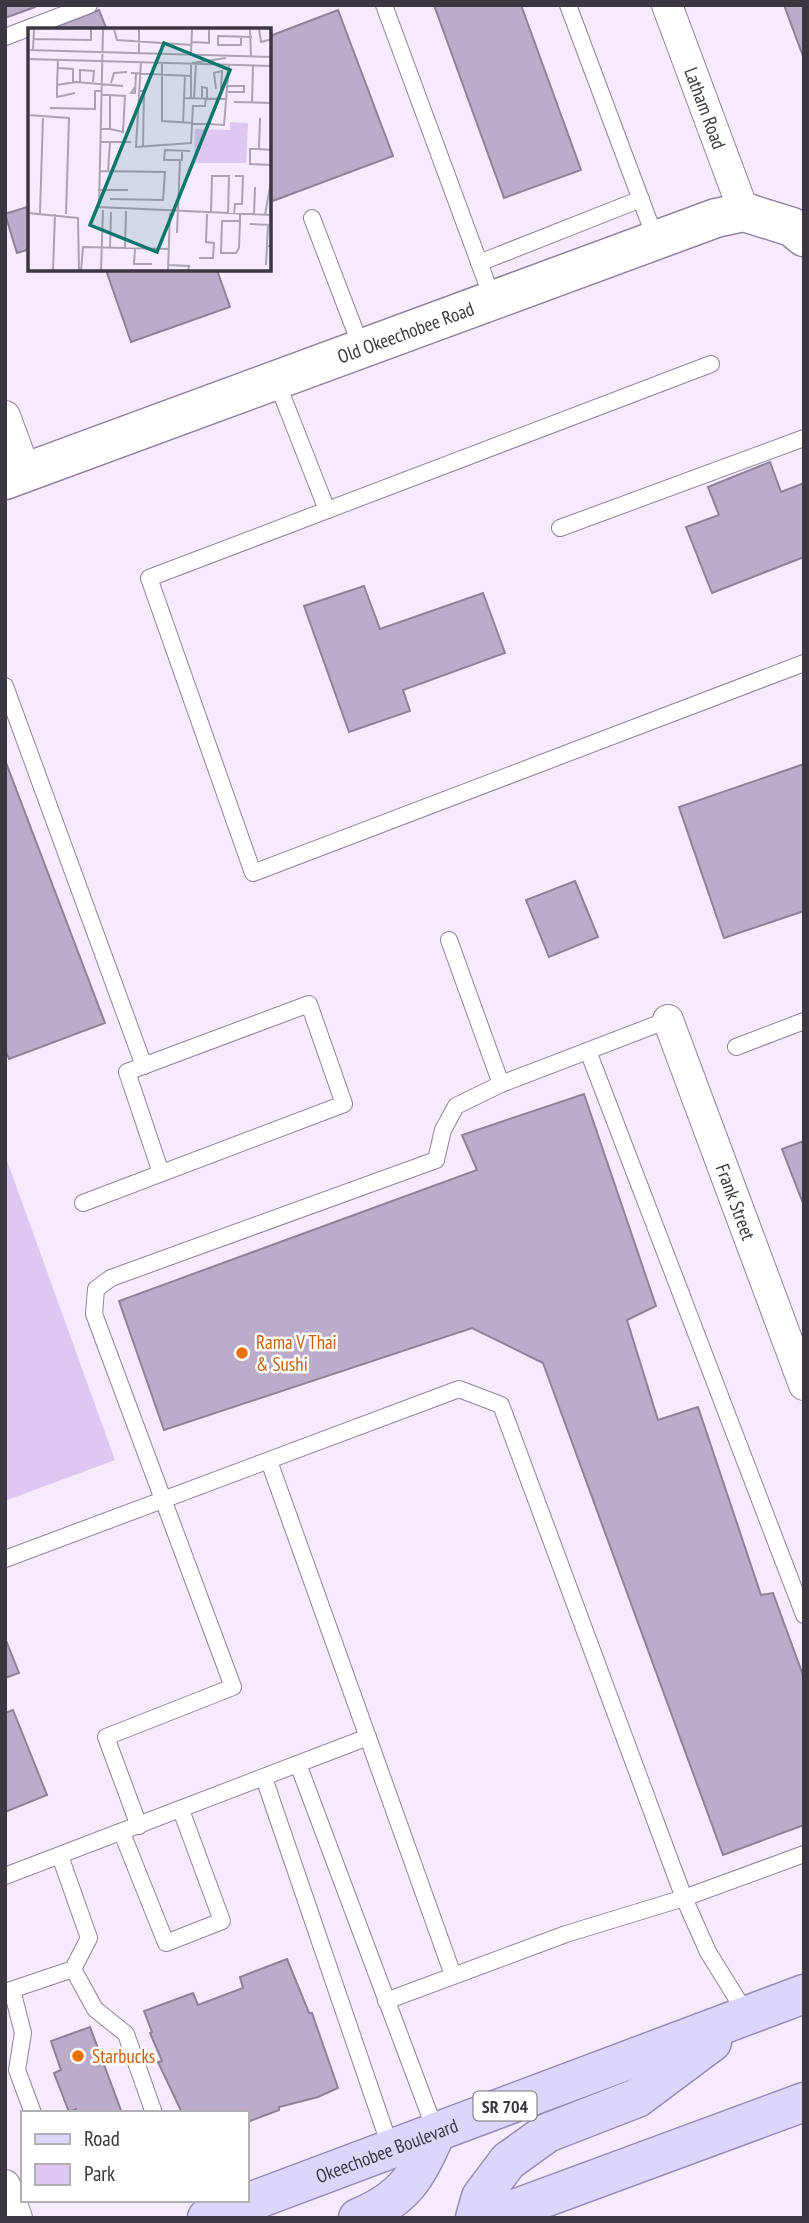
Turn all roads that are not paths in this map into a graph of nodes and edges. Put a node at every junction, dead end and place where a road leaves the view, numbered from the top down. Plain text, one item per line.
1 (89, 5) edge
2 (384, 5) edge
3 (568, 5) edge
4 (667, 5) edge
5 (28, 28) edge
6 (29, 28) edge
7 (5, 37) edge
8 (641, 199) junction
9 (744, 212) junction
10 (312, 218) dead end
11 (804, 237) edge
12 (656, 240) junction
13 (479, 263) junction
14 (493, 300) junction
15 (362, 349) junction
16 (711, 364) dead end
17 (276, 380) junction
18 (5, 416) edge
19 (804, 438) edge
20 (15, 477) edge
21 (327, 510) junction
22 (560, 528) dead end
23 (804, 663) edge
24 (5, 686) edge
25 (449, 940) dead end
26 (668, 1020) joint
27 (804, 1021) edge
28 (736, 1047) dead end
29 (587, 1051) junction
30 (144, 1066) junction
31 (501, 1084) junction
32 (162, 1173) junction
33 (83, 1203) dead end
34 (802, 1372) edge
35 (269, 1461) junction
36 (163, 1500) junction
37 (5, 1559) edge
38 (804, 1615) edge
39 (368, 1737) junction
40 (298, 1764) junction
41 (264, 1777) junction
42 (181, 1810) junction
43 (139, 1826) junction
44 (122, 1833) junction
45 (804, 1854) edge
46 (60, 1856) junction
47 (5, 1876) edge
48 (684, 1898) junction
49 (73, 1969) junction
50 (453, 1975) junction
51 (8, 1991) edge
52 (804, 1994) edge
53 (386, 2001) junction
54 (747, 2015) junction
55 (804, 2102) edge
56 (32, 2111) edge
57 (153, 2111) edge
58 (436, 2132) junction
59 (391, 2149) junction
60 (5, 2185) edge
61 (18, 2218) edge
62 (207, 2218) edge
63 (358, 2218) edge
64 (475, 2218) edge
65 (490, 2218) edge

1 - 6 lane
2 - 13 lane
3 - 8 lane
4 - 9 street, Latham Road
5 - 7 lane
8 - 12 lane
8 - 13 lane
9 - 11 street
9 - 12 street, Old Okeechobee Road
10 - 15 lane
12 - 14 street, Old Okeechobee Road
13 - 14 lane
14 - 15 street, Old Okeechobee Road
15 - 17 street, Old Okeechobee Road
16 - 21 lane
17 - 20 street, Old Okeechobee Road
17 - 21 lane
18 - 20 street
19 - 22 lane
21 - 23 lane
24 - 30 lane
25 - 31 lane
26 - 29 lane
26 - 34 street, Frank Street
27 - 28 lane
29 - 31 lane
29 - 38 lane
30 - 32 lane
30 - 32 lane
31 - 36 lane
32 - 33 lane
35 - 36 lane
35 - 39 lane
35 - 48 lane
36 - 37 lane
36 - 43 lane
39 - 40 lane
39 - 50 lane
40 - 41 lane
40 - 53 lane
41 - 42 lane
41 - 59 lane
42 - 43 lane
42 - 44 lane
43 - 44 lane
44 - 46 lane
45 - 48 lane
46 - 47 lane
46 - 49 lane
48 - 50 lane
48 - 54 lane
49 - 51 lane
49 - 57 lane
50 - 53 lane
51 - 56 lane
52 - 54 main road, Okeechobee Boulevard / SR 704
53 - 58 lane
54 - 58 main road, Okeechobee Boulevard / SR 704
54 - 64 main road
55 - 65 main road
58 - 59 main road, Okeechobee Boulevard / SR 704
58 - 63 main road
59 - 62 main road, Okeechobee Boulevard / SR 704
60 - 61 street

